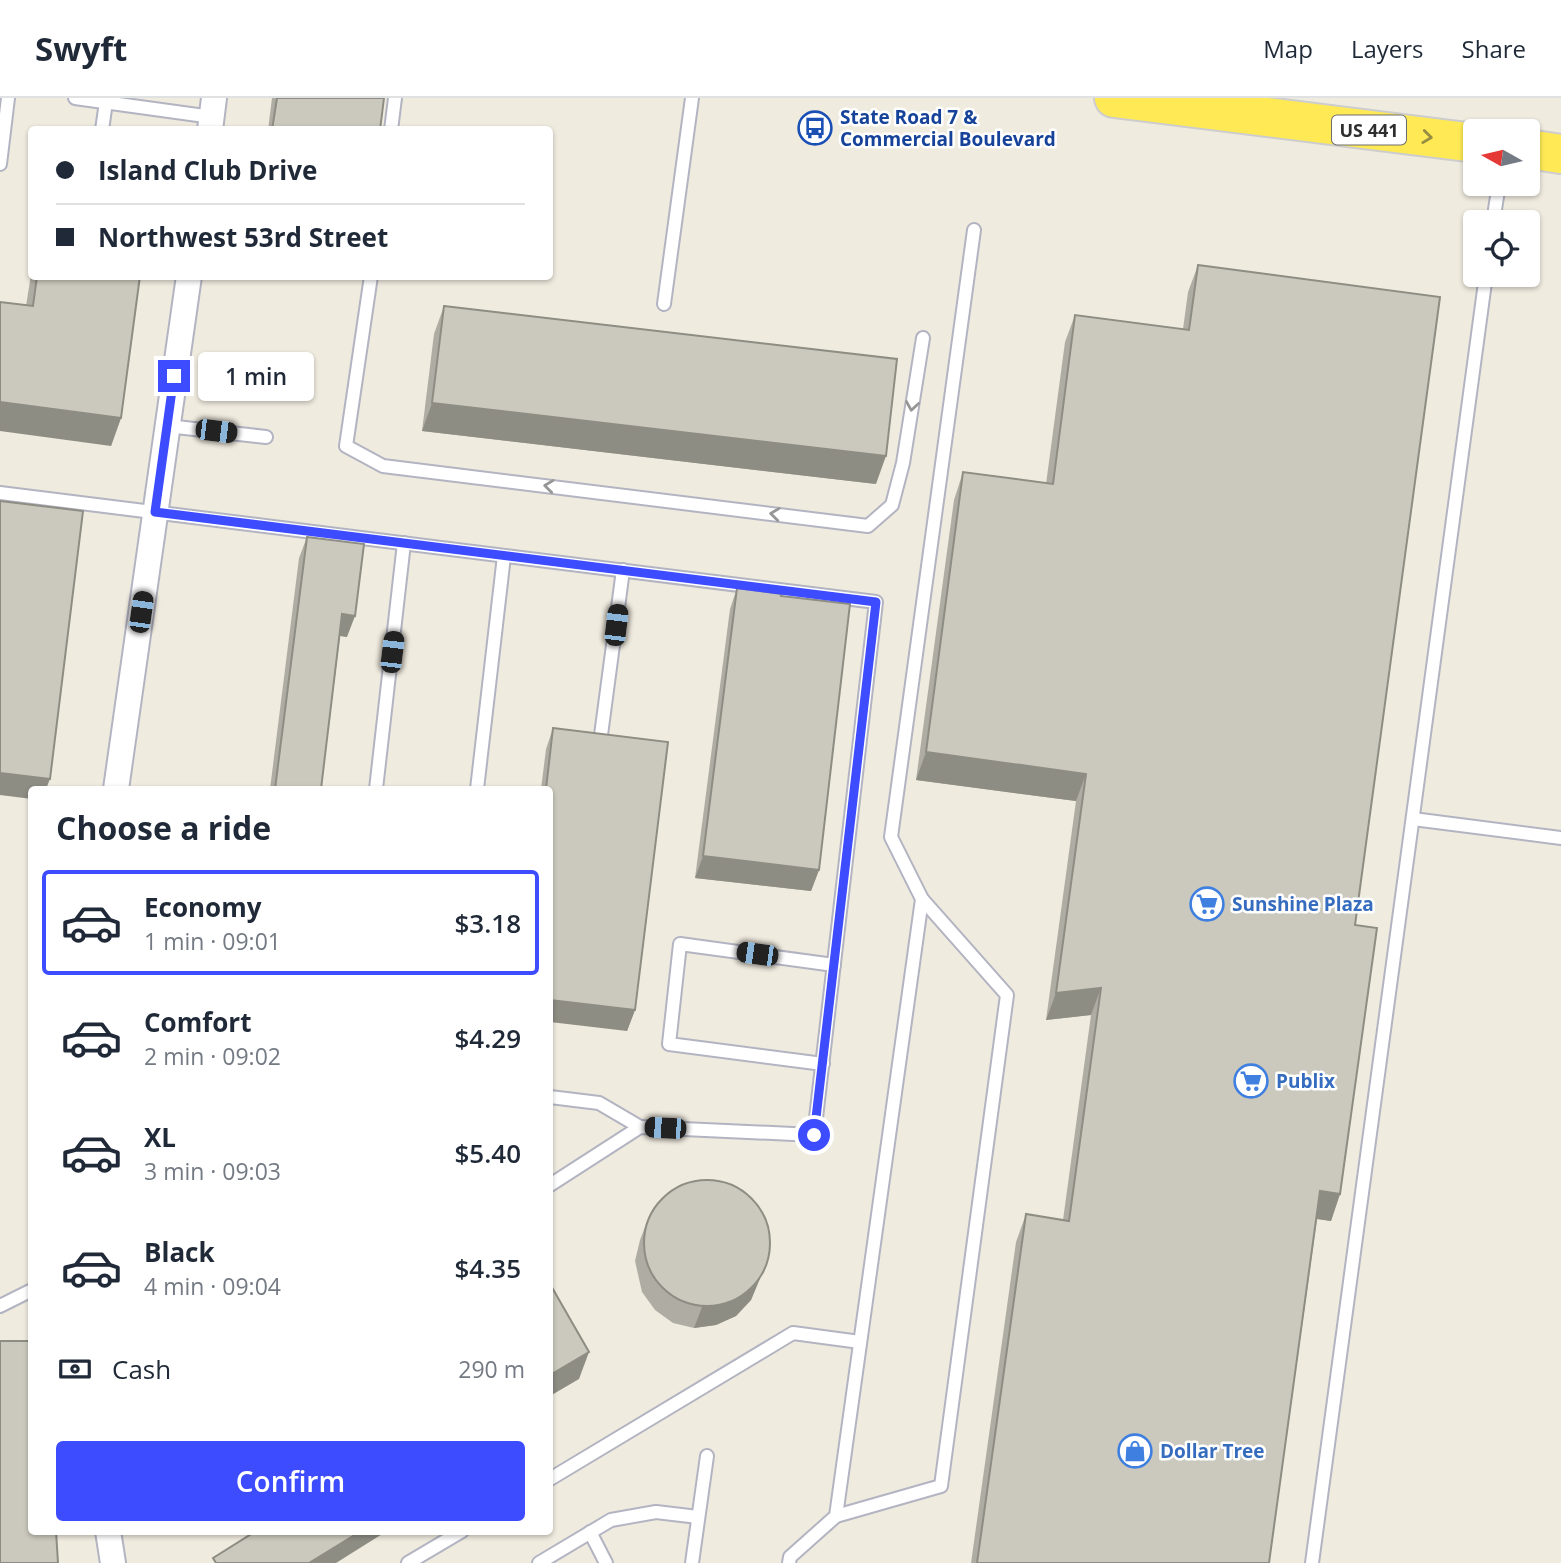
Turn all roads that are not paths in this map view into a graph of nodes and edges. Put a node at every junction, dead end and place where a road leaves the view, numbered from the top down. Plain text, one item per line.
1 (8, 98) edge
2 (75, 98) edge
3 (395, 98) edge
4 (692, 98) edge
5 (1114, 98) edge
6 (106, 102) junction
7 (212, 115) edge
8 (103, 126) edge
9 (392, 126) edge
10 (1463, 142) edge
11 (1540, 151) edge
12 (1561, 154) edge
13 (0, 164) edge
14 (974, 230) dead end
15 (188, 280) edge
16 (370, 280) edge
17 (1484, 287) edge
18 (664, 304) dead end
19 (923, 338) dead end
20 (167, 426) junction
21 (265, 437) dead end
22 (0, 493) edge
23 (155, 512) junction
24 (404, 543) junction
25 (504, 555) junction
26 (623, 570) junction
27 (601, 734) edge
28 (116, 786) edge
29 (376, 786) edge
30 (477, 786) edge
31 (1413, 819) junction
32 (1561, 838) edge
33 (922, 899) junction
34 (834, 965) junction
35 (823, 1064) junction
36 (553, 1097) edge
37 (640, 1127) junction
38 (553, 1183) edge
39 (28, 1292) edge
40 (0, 1306) edge
41 (860, 1342) junction
42 (707, 1456) dead end
43 (553, 1477) edge
44 (836, 1516) junction
45 (698, 1517) junction
46 (590, 1532) junction
47 (109, 1535) edge
48 (455, 1535) edge
49 (113, 1563) edge
50 (408, 1563) edge
51 (539, 1563) edge
52 (606, 1563) edge
53 (692, 1563) edge
54 (789, 1563) edge
55 (1312, 1563) edge

1 - 13 lane
2 - 6 lane
3 - 9 lane
4 - 18 lane
5 -> 10 main road, US 441
6 - 7 lane
6 - 8 lane
11 - 12 main road
14 - 33 lane
15 - 20 street
19 -> 16 lane
17 - 31 lane
20 - 21 lane
20 - 23 street
22 - 23 lane
23 - 24 lane
23 - 28 street
24 - 25 lane
24 - 29 lane
25 - 26 lane
25 - 30 lane
26 - 27 lane
26 - 34 lane
31 - 32 lane
31 - 55 lane
33 - 41 lane
33 - 44 lane
34 - 35 lane
34 - 35 lane
35 - 37 lane
36 - 37 lane
37 - 38 lane
39 - 40 lane
41 - 43 lane
41 - 44 lane
42 - 45 lane
44 - 54 lane
45 - 46 lane
45 - 53 lane
46 - 51 lane
46 - 52 lane
47 - 49 street
48 - 50 lane

